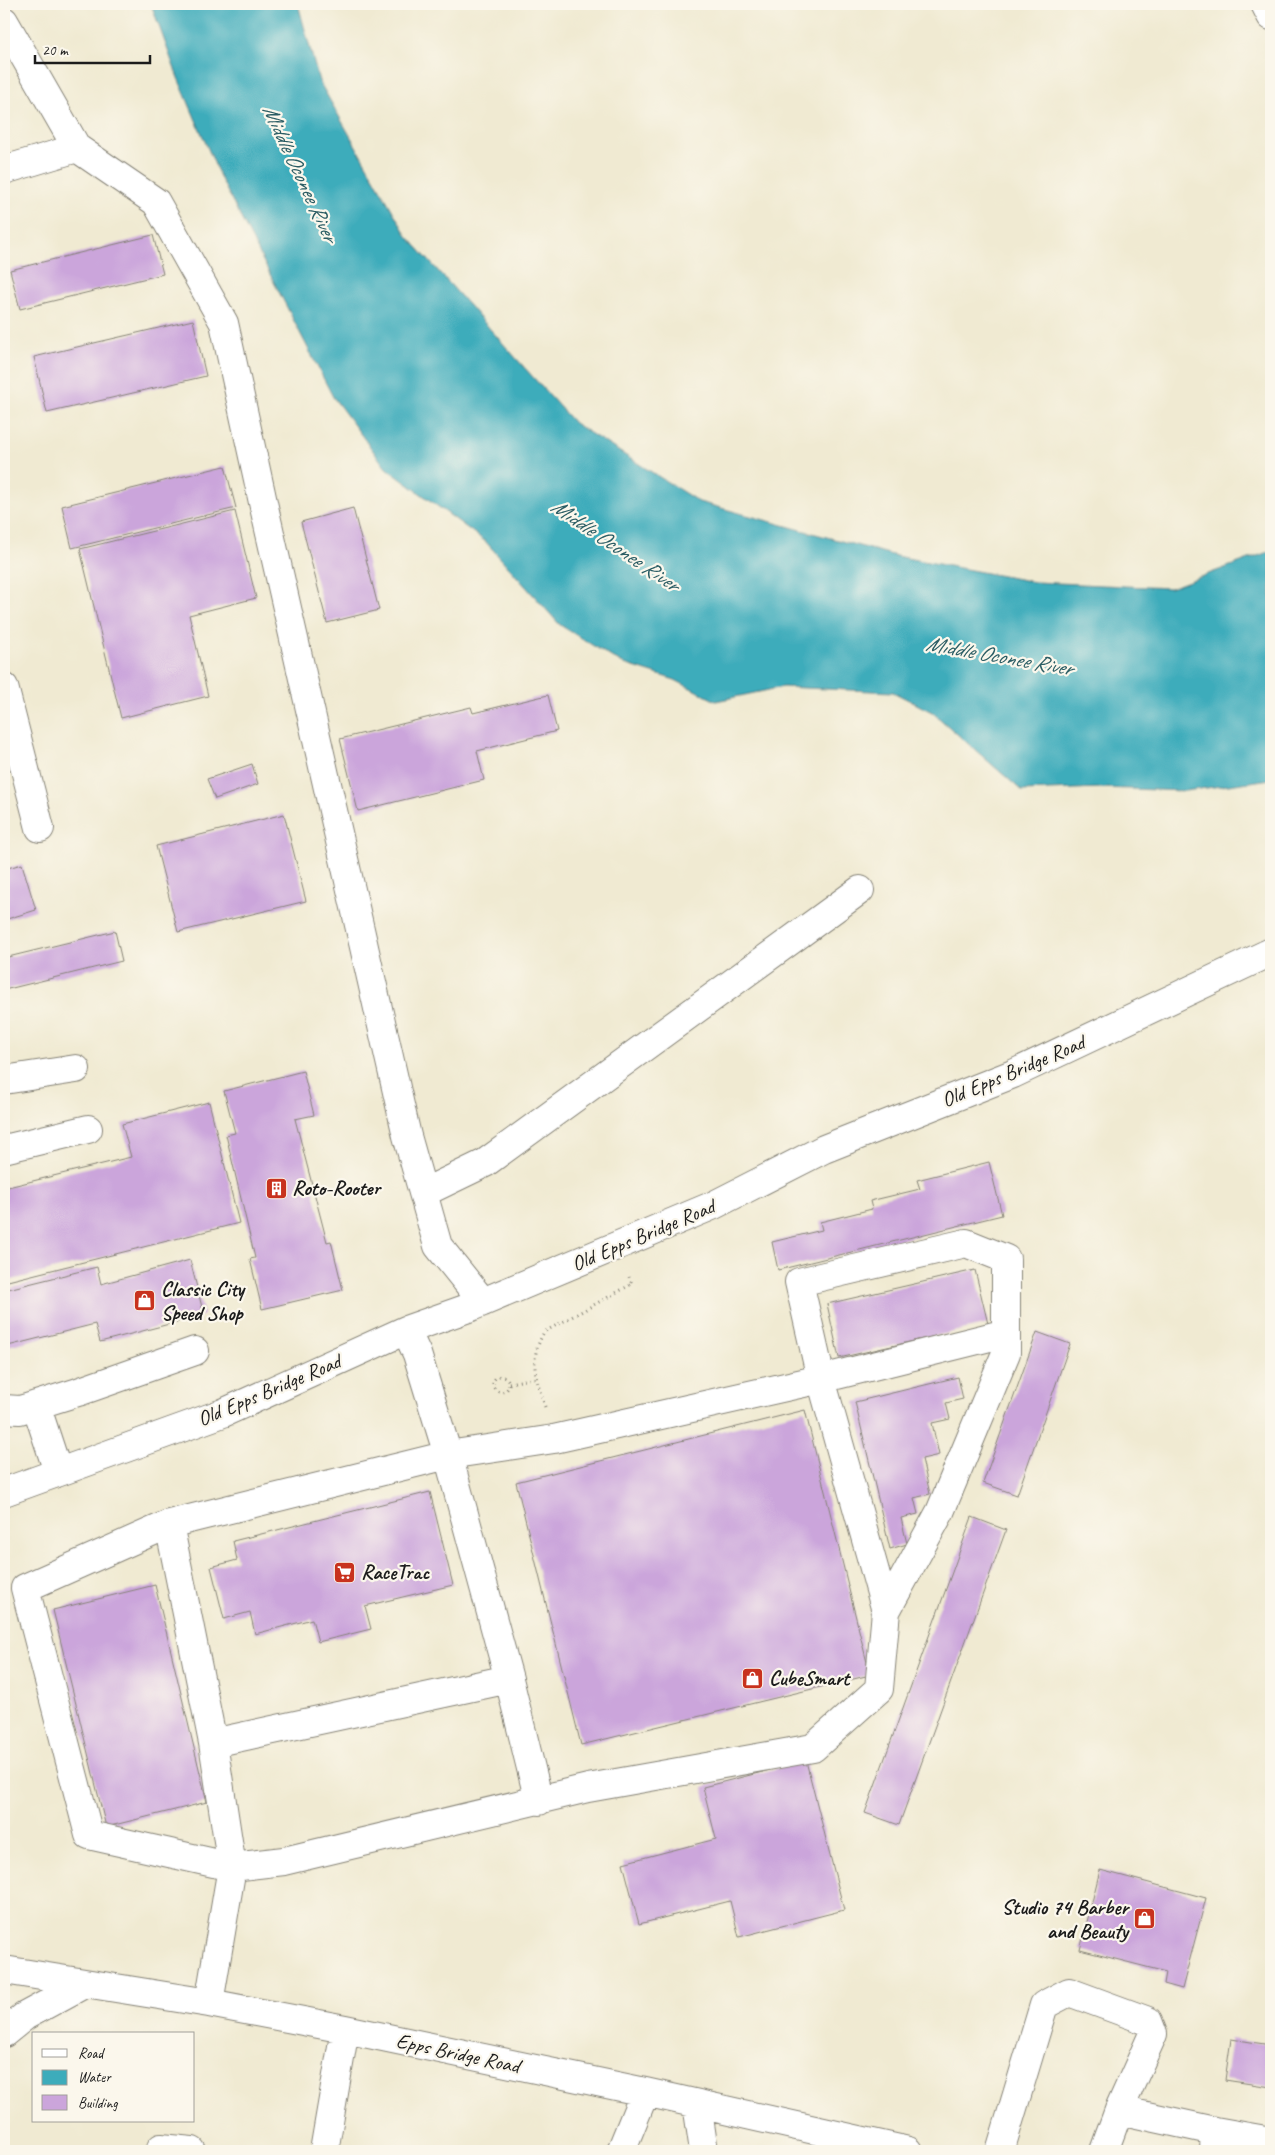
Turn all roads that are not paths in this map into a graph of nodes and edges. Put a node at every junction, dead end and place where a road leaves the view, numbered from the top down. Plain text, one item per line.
1 (1265, 4) edge
2 (1271, 16) edge
3 (4, 21) edge
4 (77, 148) junction
5 (4, 170) edge
6 (4, 686) edge
7 (40, 828) dead end
8 (860, 890) dead end
9 (1271, 952) edge
10 (76, 1069) dead end
11 (4, 1080) edge
12 (88, 1129) dead end
13 (4, 1149) edge
14 (424, 1194) junction
15 (483, 1302) junction
16 (406, 1330) junction
17 (1006, 1333) junction
18 (195, 1351) dead end
19 (821, 1379) junction
20 (36, 1405) junction
21 (4, 1409) edge
22 (448, 1455) junction
23 (58, 1472) junction
24 (4, 1492) edge
25 (169, 1524) junction
26 (886, 1611) junction
27 (509, 1679) junction
28 (213, 1743) junction
29 (539, 1800) junction
30 (232, 1867) junction
31 (4, 1970) edge
32 (84, 1984) junction
33 (209, 2003) junction
34 (344, 2029) junction
35 (4, 2033) edge
36 (645, 2092) junction
37 (698, 2104) junction
38 (1118, 2110) junction
39 (1214, 2141) edge
40 (1271, 2141) edge
41 (161, 2151) edge
42 (192, 2151) edge
43 (324, 2151) edge
44 (621, 2151) edge
45 (704, 2151) edge
46 (908, 2151) edge
47 (1000, 2151) edge
48 (1104, 2151) edge

1 - 2 street
3 - 4 street
4 - 5 street
4 - 14 street
6 - 7 street
8 - 14 street
9 - 15 street, Old Epps Bridge Road
10 - 11 street
12 - 13 street
14 - 15 street
15 - 16 street, Old Epps Bridge Road
16 - 22 street
16 - 23 street, Old Epps Bridge Road
17 - 19 street
17 - 19 street
17 - 26 street
18 - 20 street
19 - 22 street
19 - 26 street
20 - 21 street
20 - 23 street
22 - 25 street
22 - 27 street
23 - 24 street, Old Epps Bridge Road
25 - 28 street
25 - 30 street
26 - 29 street
27 - 28 street
27 - 29 street
28 - 30 street
29 - 30 street
30 - 33 street
31 - 32 street, Epps Bridge Road
32 - 33 street, Epps Bridge Road
32 - 35 street
33 - 34 street, Epps Bridge Road
34 - 36 street, Epps Bridge Road
34 - 43 street
36 - 37 street, Epps Bridge Road
36 - 44 street
37 - 45 street
37 - 46 street, Epps Bridge Road
38 - 39 street
38 - 47 street
38 - 48 street
39 - 40 street
41 - 42 street

